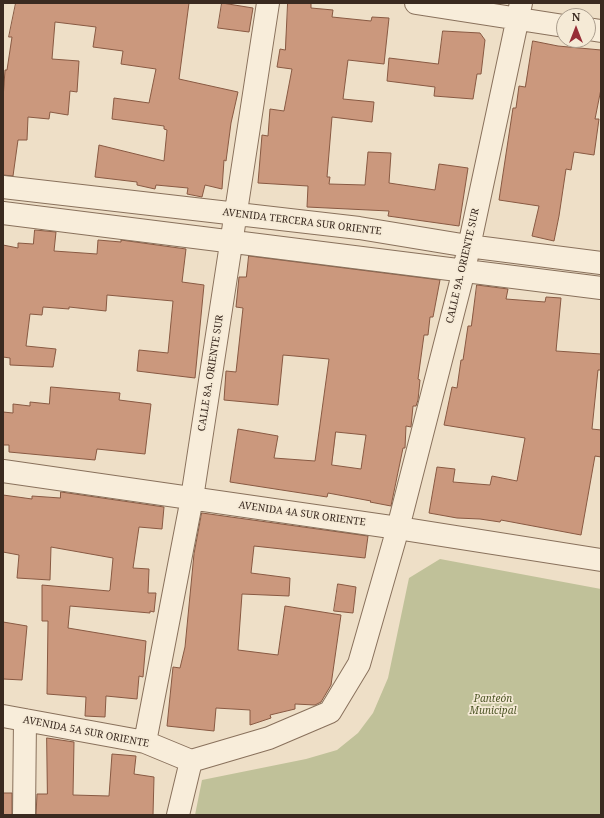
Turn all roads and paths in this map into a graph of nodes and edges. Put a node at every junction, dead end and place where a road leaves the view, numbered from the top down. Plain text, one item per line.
1 (268, 3) edge
2 (416, 3) edge
3 (520, 11) edge
4 (556, 23) edge
5 (3, 187) edge
6 (3, 213) edge
7 (236, 213) junction
8 (232, 242) junction
9 (468, 246) junction
10 (601, 263) edge
11 (464, 270) junction
12 (601, 288) edge
13 (3, 471) edge
14 (192, 498) junction
15 (398, 528) junction
16 (601, 560) edge
17 (3, 716) edge
18 (25, 720) junction
19 (145, 742) junction
20 (191, 761) junction
21 (24, 815) edge
22 (178, 815) edge

1 - 7 street, CALLE 8A. ORIENTE SUR
2 - 3 street
3 - 4 street
3 - 9 street, CALLE 9A. ORIENTE SUR
5 - 7 street, AVENIDA TERCERA SUR ORIENTE
6 - 8 street
7 - 8 street, CALLE 8A. ORIENTE SUR
7 - 9 street, AVENIDA TERCERA SUR ORIENTE
8 - 11 street
8 - 14 street, CALLE 8A. ORIENTE SUR
9 - 10 street, AVENIDA TERCERA SUR ORIENTE
9 - 11 street, CALLE 9A. ORIENTE SUR
11 - 12 street
11 - 15 street, CALLE 9A. ORIENTE SUR
13 - 14 street, AVENIDA 4A SUR ORIENTE
14 - 15 street, AVENIDA 4A SUR ORIENTE
14 - 19 street, CALLE 8A. ORIENTE SUR
15 - 16 street, AVENIDA 4A SUR ORIENTE
15 - 20 street, CALLE 9A. ORIENTE SUR
17 - 18 street, AVENIDA 5A SUR ORIENTE
18 - 19 street, AVENIDA 5A SUR ORIENTE
18 - 21 street
19 - 20 street, AVENIDA 5A SUR ORIENTE
20 - 22 street

